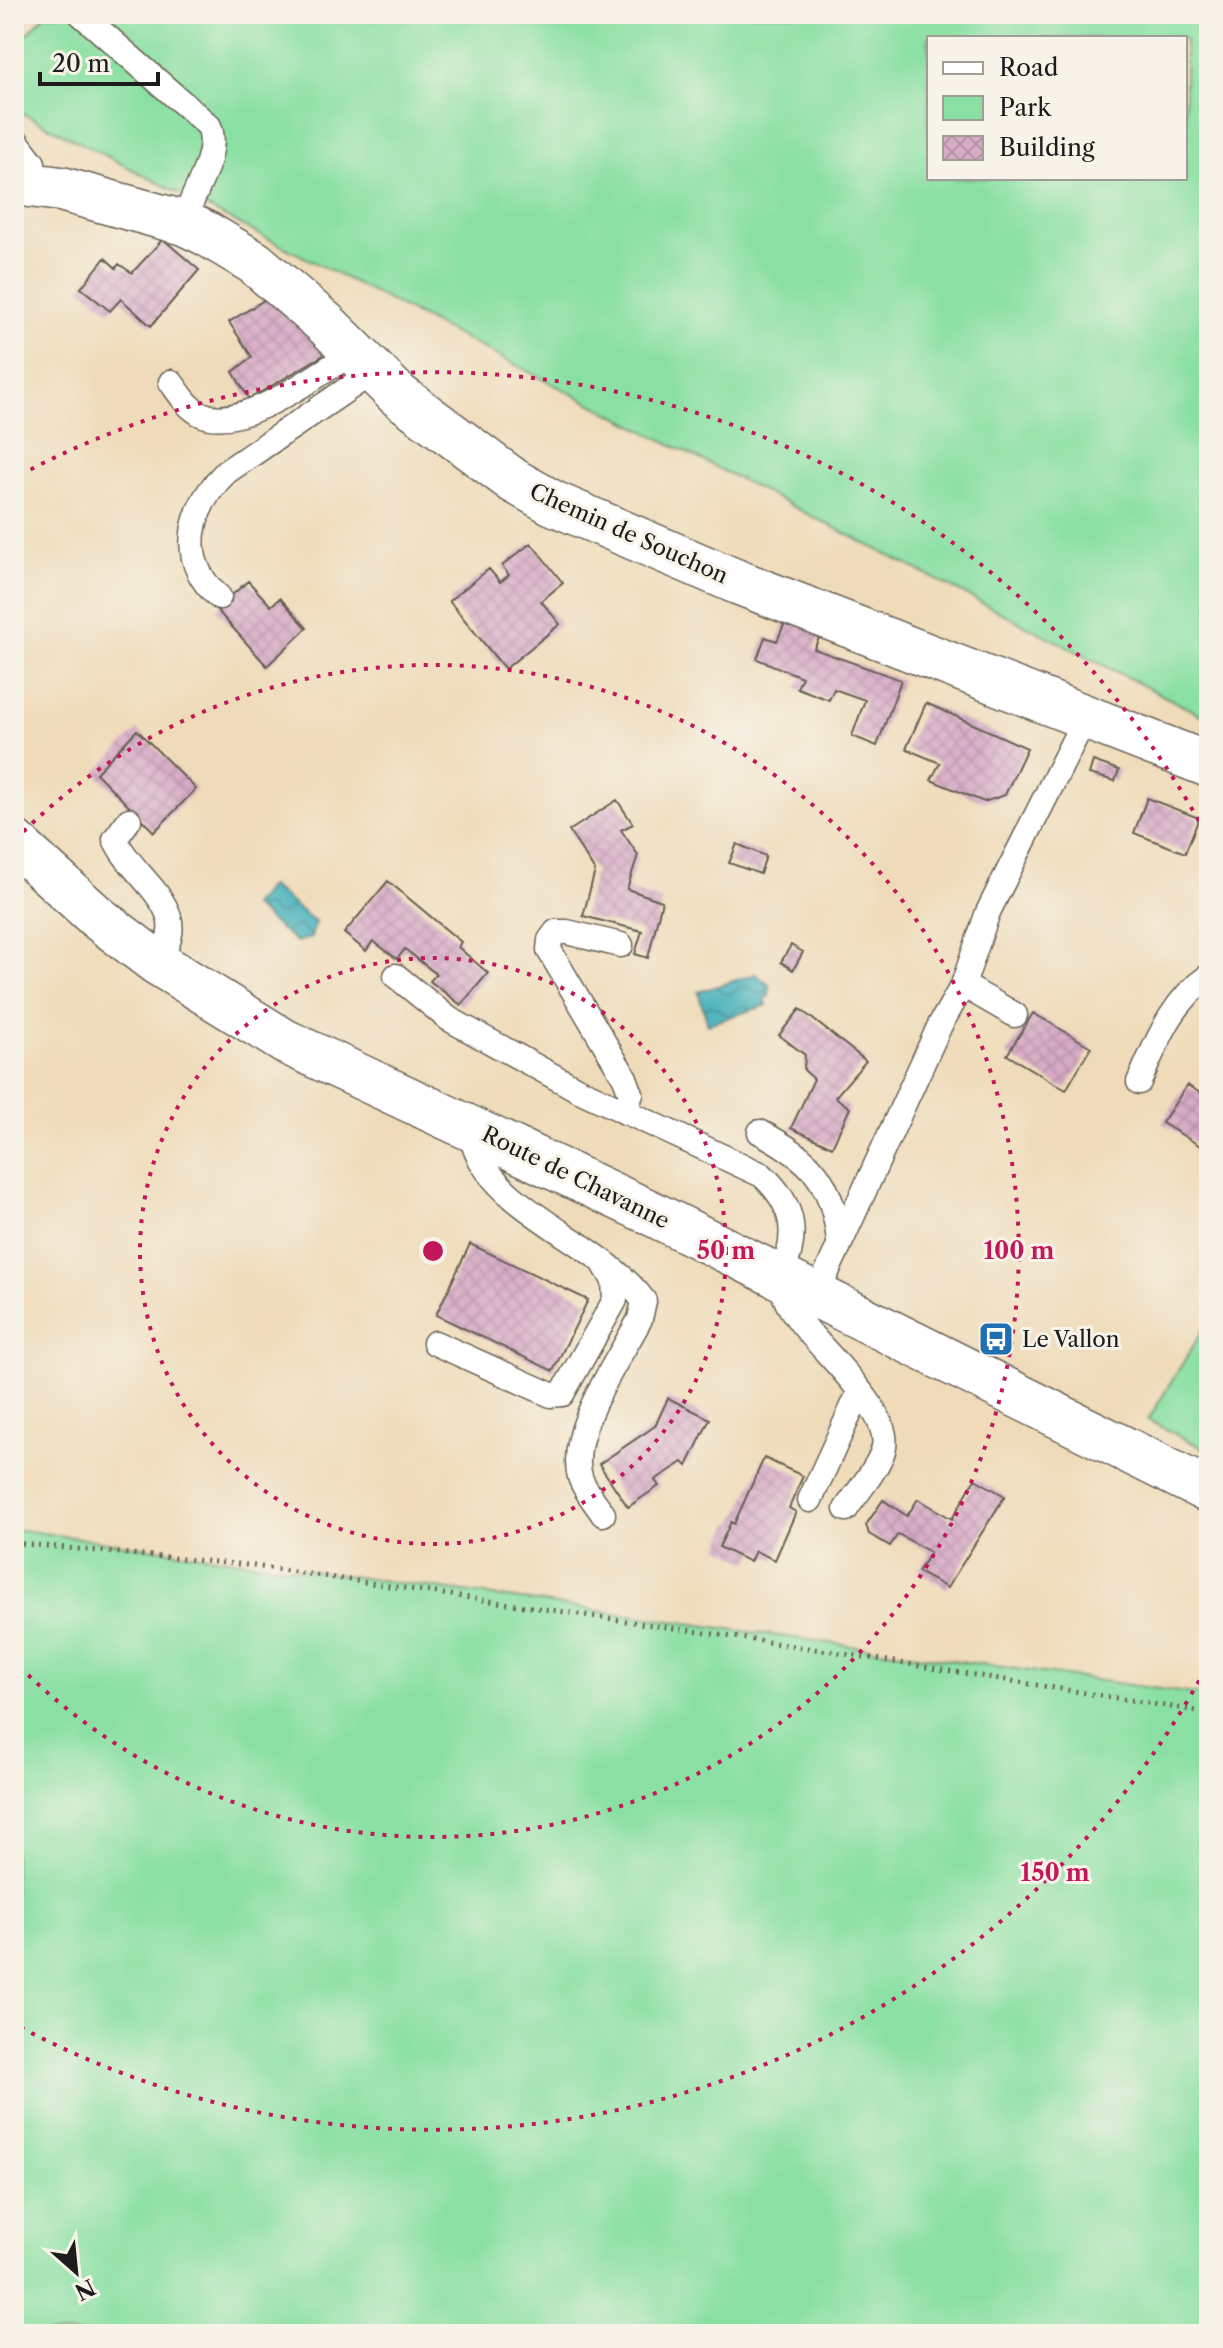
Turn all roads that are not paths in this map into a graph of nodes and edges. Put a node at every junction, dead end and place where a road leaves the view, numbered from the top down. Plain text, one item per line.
1 (81, 14) edge
2 (14, 138) edge
3 (22, 184) edge
4 (184, 223) junction
5 (364, 362) junction
6 (171, 382) dead end
7 (219, 597) dead end
8 (1085, 718) junction
9 (1209, 765) edge
10 (129, 820) dead end
11 (14, 842) edge
12 (621, 945) dead end
13 (156, 962) junction
14 (396, 976) dead end
15 (1209, 976) edge
16 (963, 985) junction
17 (1015, 1015) dead end
18 (1139, 1082) dead end
19 (625, 1112) junction
20 (483, 1131) junction
21 (760, 1132) dead end
22 (839, 1242) junction
23 (599, 1257) junction
24 (796, 1286) junction
25 (435, 1343) dead end
26 (859, 1393) junction
27 (1209, 1491) edge
28 (810, 1500) dead end
29 (846, 1509) dead end
30 (603, 1514) dead end

1 - 4 lane
2 - 3 lane
3 - 4 main road, Chemin de Souchon
4 - 5 main road, Chemin de Souchon
5 - 6 lane
5 - 7 lane
5 - 8 main road, Chemin de Souchon
8 - 9 main road, Chemin de Souchon
8 - 16 lane
10 - 13 lane
11 - 13 main road, Route de Chavanne
12 - 19 lane
13 - 20 main road, Route de Chavanne
14 - 19 lane
15 - 18 lane
16 - 17 lane
16 - 22 lane
19 - 24 lane
20 - 23 lane
20 - 24 main road, Route de Chavanne
21 - 22 lane
22 - 24 lane
23 - 25 lane
23 - 30 lane
24 - 26 lane
24 - 27 main road, Route de Chavanne
26 - 28 lane
26 - 29 lane

